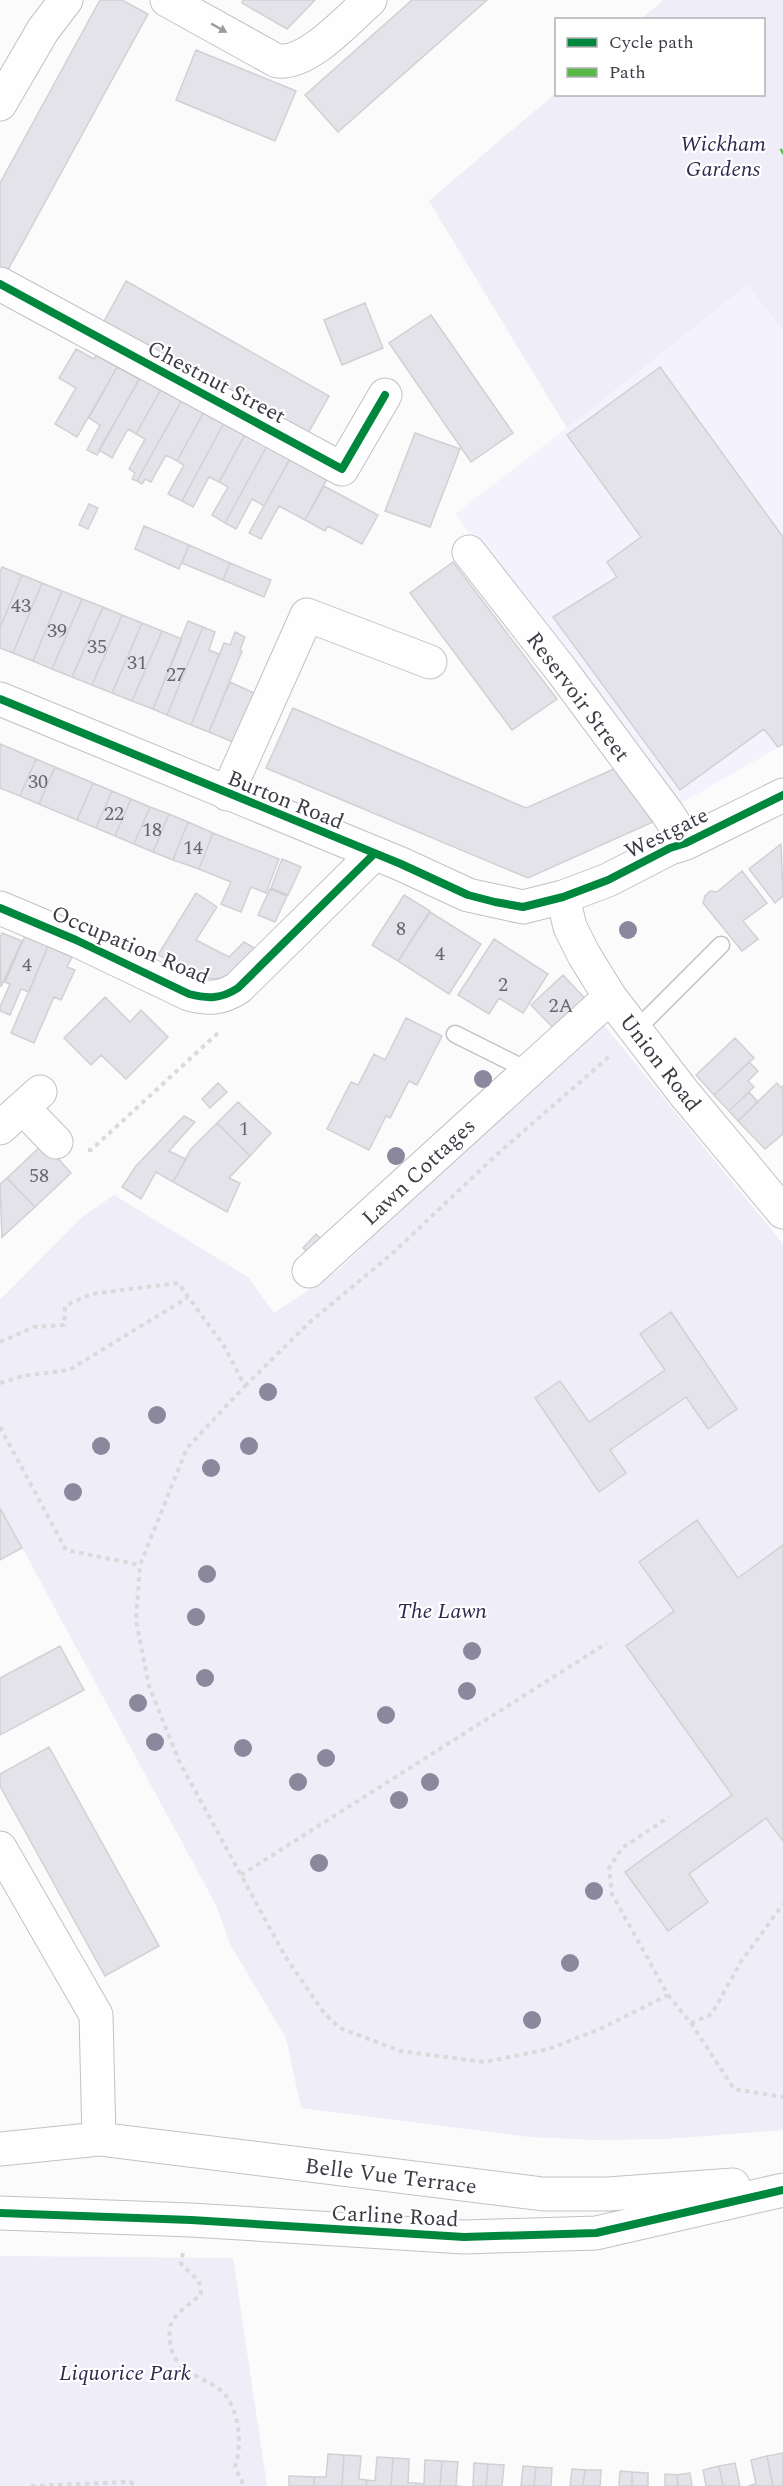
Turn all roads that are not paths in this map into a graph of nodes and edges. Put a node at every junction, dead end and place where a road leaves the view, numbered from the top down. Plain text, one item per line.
1 (66, 0) edge
2 (168, 0) edge
3 (370, 0) edge
4 (0, 105) edge
5 (0, 284) edge
6 (385, 395) dead end
7 (469, 552) dead end
8 (430, 662) dead end
9 (0, 699) edge
10 (227, 794) junction
11 (783, 795) edge
12 (686, 843) junction
13 (374, 854) junction
14 (563, 897) junction
15 (0, 908) edge
16 (721, 945) dead end
17 (610, 997) junction
18 (635, 1031) junction
19 (455, 1034) dead end
20 (527, 1070) junction
21 (21, 1109) edge
22 (56, 1142) dead end
23 (783, 1212) edge
24 (309, 1271) dead end
25 (0, 1848) edge
26 (99, 2139) junction
27 (0, 2149) edge
28 (783, 2182) edge
29 (783, 2190) edge
30 (0, 2213) edge

1 - 4 street
2 -> 3 street
5 - 6 street, Chestnut Street
7 - 12 street, Reservoir Street
8 - 10 street
9 - 10 street, Burton Road
10 - 13 street, Burton Road
11 - 12 street, Westgate
12 - 14 street, Westgate
13 - 14 street, Burton Road
13 - 15 street, Occupation Road
14 - 17 street, Union Road
16 - 18 lane
17 - 18 street, Union Road
17 - 20 street, Lawn Cottages
18 - 23 street, Union Road
19 - 20 lane
20 - 24 street, Lawn Cottages
21 - 22 street
25 - 26 street
26 - 27 street, Belle Vue Terrace
26 - 28 street, Belle Vue Terrace
29 - 30 street, Carline Road

